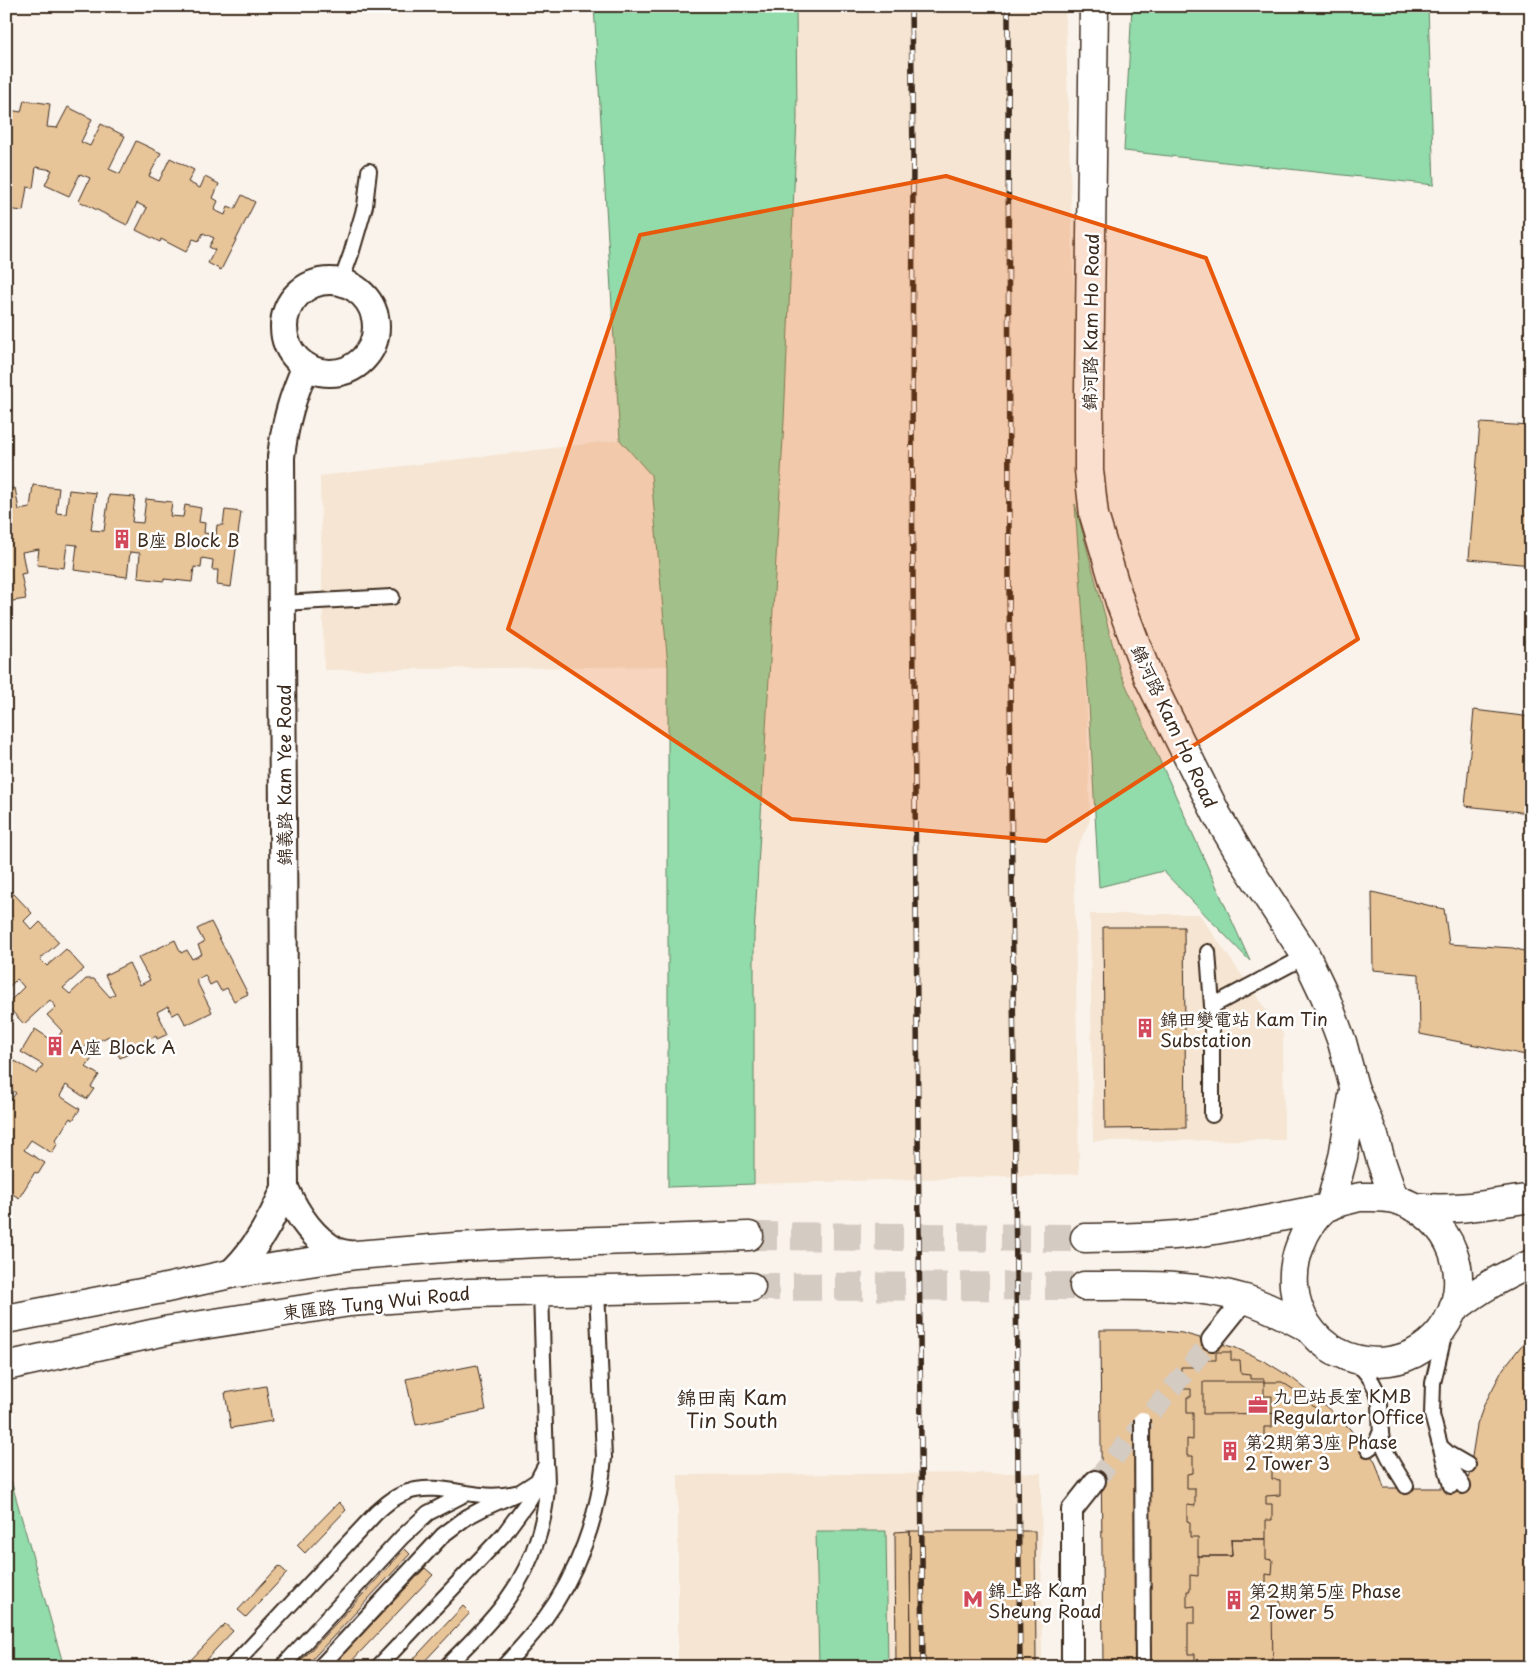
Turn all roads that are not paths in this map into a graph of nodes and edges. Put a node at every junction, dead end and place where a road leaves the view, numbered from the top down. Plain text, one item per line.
1 (1094, 6) edge
2 (369, 170) dead end
3 (341, 282) junction
4 (306, 366) junction
5 (392, 597) dead end
6 (282, 603) junction
7 (1208, 952) dead end
8 (1306, 956) junction
9 (1212, 1006) junction
10 (1354, 1087) junction
11 (1212, 1116) dead end
12 (284, 1188) junction
13 (1531, 1198) edge
14 (1404, 1203) junction
15 (1326, 1208) junction
16 (749, 1236) tunnel mouth
17 (1085, 1238) tunnel mouth
18 (356, 1255) junction
19 (1531, 1264) edge
20 (230, 1274) junction
21 (1084, 1286) tunnel mouth
22 (751, 1287) tunnel mouth
23 (597, 1289) junction
24 (541, 1290) junction
25 (1245, 1299) junction
26 (1451, 1315) junction
27 (6, 1319) edge
28 (1308, 1328) junction
29 (1212, 1340) tunnel mouth
30 (1351, 1358) junction
31 (6, 1366) edge
32 (1142, 1419) dead end
33 (1381, 1431) junction
34 (1440, 1446) junction
35 (1368, 1449) dead end
36 (546, 1464) junction
37 (1468, 1465) dead end
38 (1095, 1481) tunnel mouth
39 (1406, 1486) dead end
40 (1457, 1486) dead end
41 (520, 1492) junction
42 (467, 1493) junction
43 (232, 1667) edge
44 (282, 1667) edge
45 (320, 1667) edge
46 (378, 1667) edge
47 (446, 1667) edge
48 (503, 1667) edge
49 (1072, 1667) edge
50 (1143, 1667) edge

1 - 8 main road, 錦河路 Kam Ho Road
2 - 3 lane
3 - 4 street
3 - 4 street
4 - 6 street, 錦義路 Kam Yee Road
5 - 6 lane
6 - 12 street, 錦義路 Kam Yee Road
7 - 9 lane
8 - 9 lane
8 - 10 main road, 錦河路 Kam Ho Road
9 - 11 lane
10 - 14 main road, 錦河路 Kam Ho Road
10 - 15 main road, 錦河路 Kam Ho Road
12 - 18 street, 錦義路 Kam Yee Road
12 - 20 street, 錦義路 Kam Yee Road
13 - 14 main road
14 - 15 main road
14 - 26 main road
15 - 17 main road
15 - 28 main road
16 - 18 main road
18 - 20 main road
19 - 26 main road
20 - 27 main road
21 - 25 main road
22 - 23 main road, 東匯路 Tung Wui Road
23 - 24 main road, 東匯路 Tung Wui Road
23 - 48 lane
24 - 31 main road, 東匯路 Tung Wui Road
24 - 36 lane
25 - 28 main road
25 - 29 street
26 - 30 main road
26 - 34 lane
28 - 30 main road
30 - 33 lane
32 - 50 lane, bridge
33 - 35 lane
33 - 39 lane
34 - 37 lane
34 - 40 lane
36 - 41 lane
36 - 46 lane
36 - 47 lane
38 - 49 street
41 - 42 lane
41 - 45 lane
42 - 43 lane
42 - 44 lane

